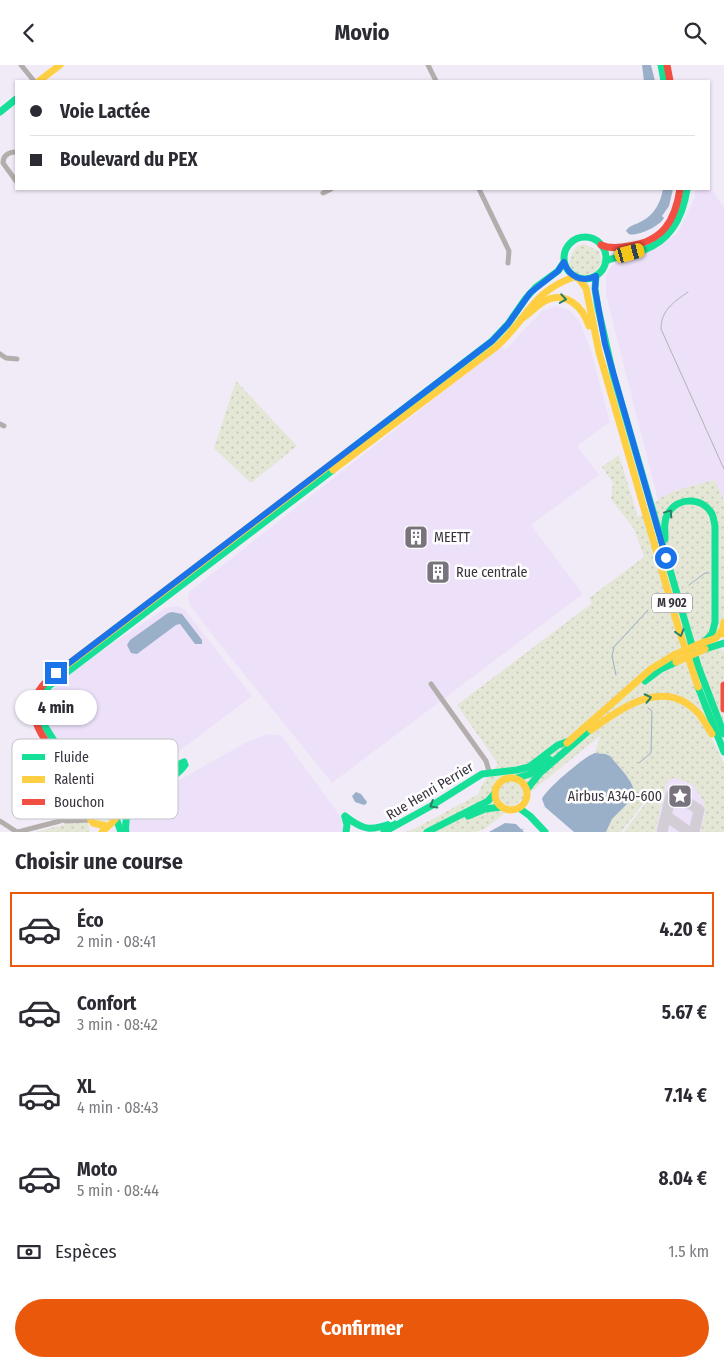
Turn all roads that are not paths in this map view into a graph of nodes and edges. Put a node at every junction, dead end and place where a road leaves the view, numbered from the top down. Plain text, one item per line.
1 (21, 65) edge
2 (60, 65) edge
3 (428, 65) edge
4 (661, 65) edge
5 (667, 65) edge
6 (33, 80) edge
7 (40, 80) edge
8 (436, 80) edge
9 (664, 80) edge
10 (670, 80) edge
11 (15, 100) edge
12 (0, 112) edge
13 (15, 152) edge
14 (15, 180) edge
15 (329, 190) edge
16 (479, 190) edge
17 (680, 190) edge
18 (687, 190) edge
19 (323, 193) dead end
20 (601, 245) junction
21 (606, 261) junction
22 (564, 262) junction
23 (508, 263) dead end
24 (596, 276) junction
25 (576, 278) junction
26 (521, 319) junction
27 (0, 354) edge
28 (17, 359) dead end
29 (608, 382) junction
30 (666, 558) junction
31 (723, 626) edge
32 (724, 639) edge
33 (724, 643) edge
34 (704, 646) junction
35 (675, 658) junction
36 (431, 684) dead end
37 (724, 685) edge
38 (724, 709) edge
39 (591, 730) junction
40 (724, 733) edge
41 (45, 739) edge
42 (53, 739) edge
43 (569, 741) junction
44 (724, 753) edge
45 (178, 766) edge
46 (489, 771) junction
47 (178, 773) edge
48 (517, 778) junction
49 (527, 789) junction
50 (494, 794) junction
51 (522, 806) junction
52 (501, 807) junction
53 (65, 819) edge
54 (90, 819) edge
55 (115, 819) edge
56 (116, 819) edge
57 (126, 819) edge
58 (0, 821) edge
59 (60, 821) junction
60 (92, 822) junction
61 (400, 823) junction
62 (104, 829) edge
63 (430, 831) edge
64 (18, 832) edge
65 (94, 832) edge
66 (121, 832) edge
67 (126, 832) edge
68 (346, 832) edge
69 (384, 832) edge
70 (545, 832) edge

1 - 6 street
2 - 7 main road
3 - 8 street
4 - 9 main road
5 - 10 main road
11 - 12 main road
13 - 14 street
15 - 19 street
16 - 23 street
17 - 20 main road
18 - 21 main road
20 - 21 main road
20 - 22 main road
21 - 24 main road
22 - 25 main road
22 - 41 main road
24 - 25 main road
24 - 30 main road, M 902
25 - 26 main road
25 - 29 main road, M 902
26 -> 29 main road
26 - 42 main road
27 - 28 street
29 -> 44 main road, M 902
30 -> 34 main road
30 - 40 main road, M 902
31 - 32 main road
31 - 34 main road
33 - 34 main road
34 - 35 main road, bridge
35 - 39 main road
35 - 43 main road
36 - 46 street
37 - 38 main road
39 -> 44 main road
39 - 49 main road
43 - 46 main road, Rue Henri Perrier
43 - 48 main road
45 - 47 main road
46 -> 61 main road, Rue Henri Perrier
48 - 49 main road
48 - 50 main road
49 - 51 main road
50 - 52 main road
50 - 63 main road
51 - 52 main road
51 - 70 main road
52 - 63 main road
53 - 59 street
54 - 60 main road
55 - 62 main road
56 - 66 main road
57 - 67 main road
58 - 64 street
59 - 60 street
59 - 64 street
60 - 62 main road
60 - 65 main road
61 - 68 main road
61 - 69 main road, Rue Henri Perrier

